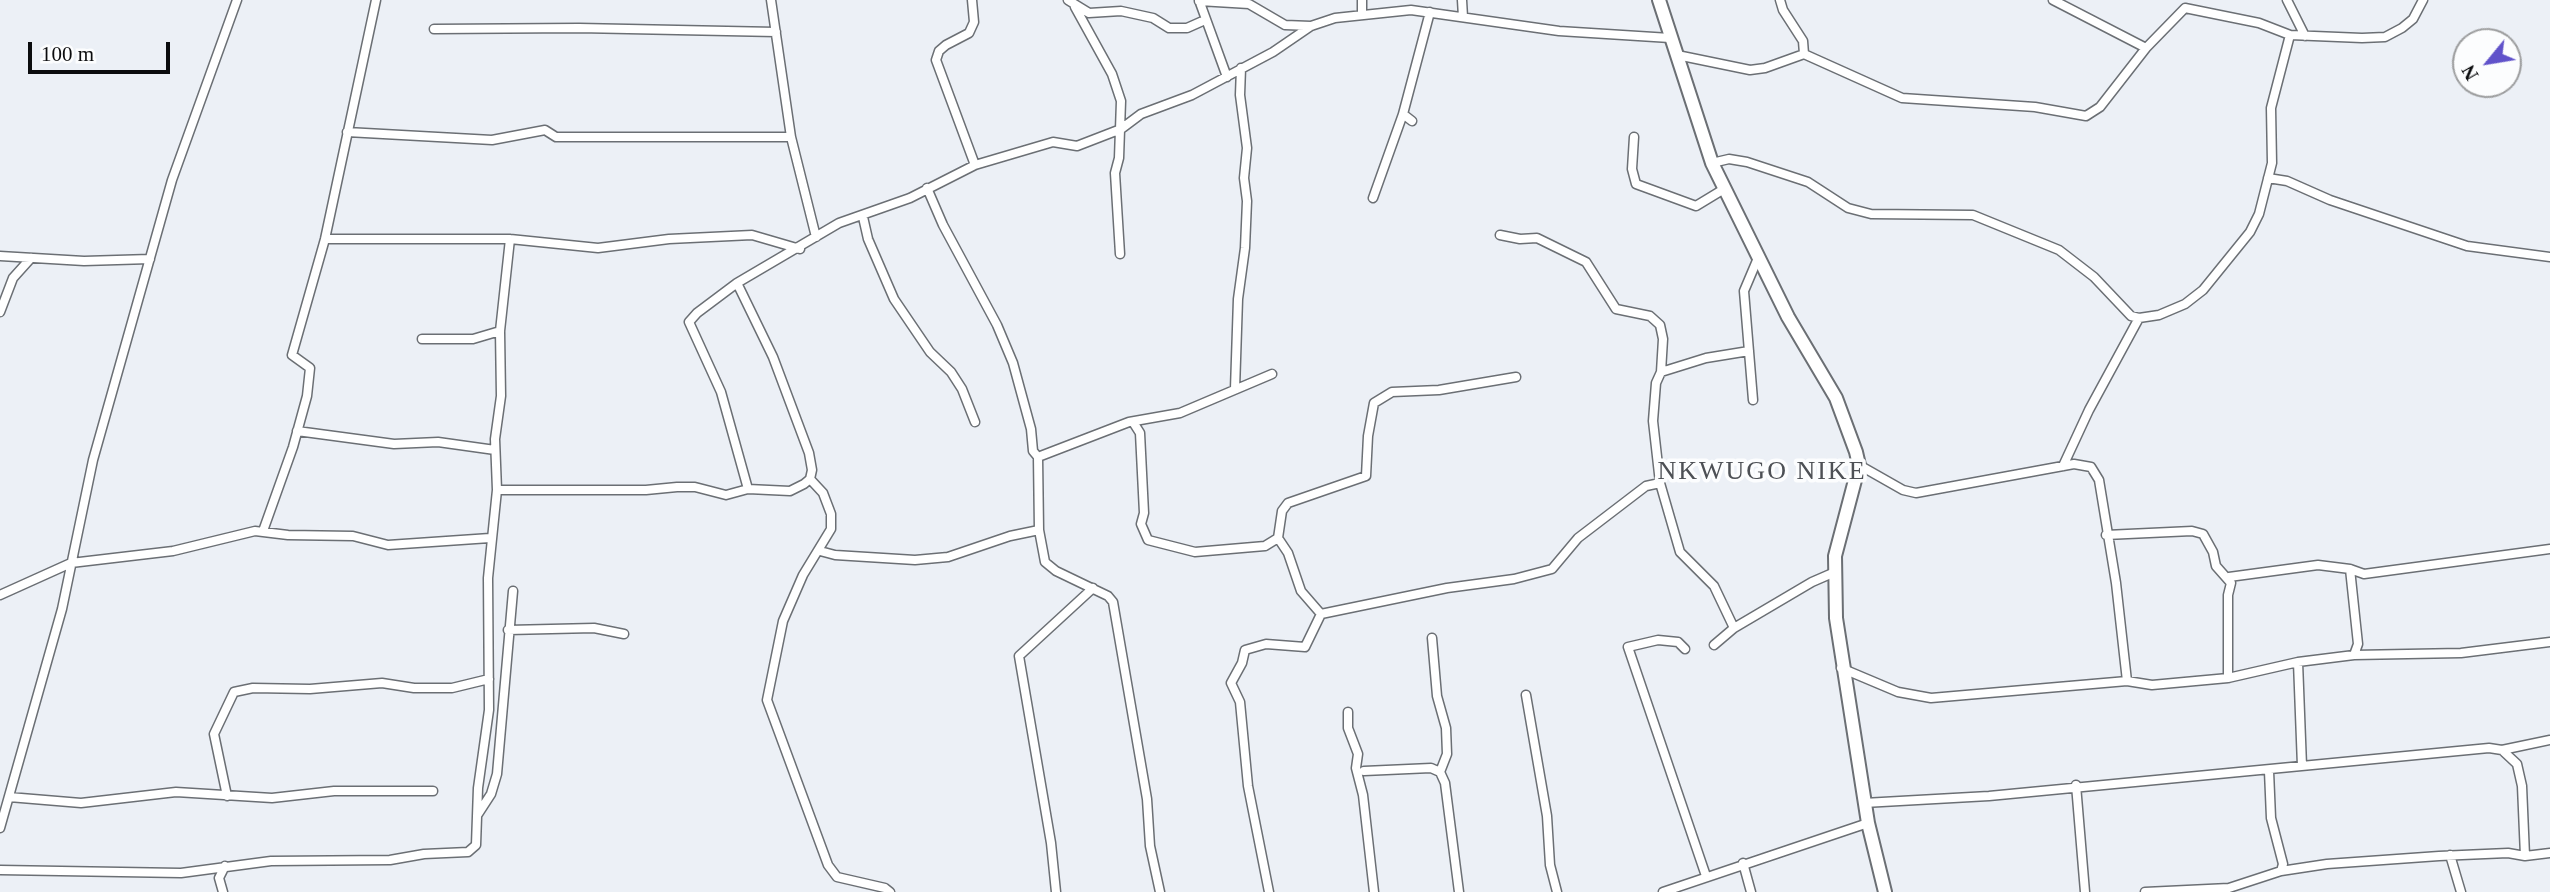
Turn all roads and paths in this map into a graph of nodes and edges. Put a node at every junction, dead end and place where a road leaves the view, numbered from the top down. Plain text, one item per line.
1 (237, 0) edge
2 (376, 0) edge
3 (771, 0) edge
4 (972, 0) edge
5 (1068, 0) edge
6 (1362, 0) edge
7 (1462, 0) edge
8 (1659, 0) edge
9 (1780, 0) edge
10 (2053, 0) edge
11 (2287, 0) edge
12 (2423, 0) edge
13 (1199, 1) edge
14 (1258, 4) edge
15 (1075, 7) junction
16 (1430, 12) junction
17 (1362, 14) junction
18 (1463, 17) junction
19 (1205, 20) junction
20 (1311, 26) junction
21 (433, 29) dead end
22 (776, 32) junction
23 (2290, 35) junction
24 (2305, 36) junction
25 (1670, 38) junction
26 (2147, 48) junction
27 (1804, 54) junction
28 (1677, 55) junction
29 (1241, 68) junction
30 (1227, 76) junction
31 (1403, 114) junction
32 (1412, 121) dead end
33 (1121, 129) junction
34 (347, 132) junction
35 (791, 137) junction
36 (1634, 137) dead end
37 (1712, 163) junction
38 (975, 165) junction
39 (2268, 178) junction
40 (927, 188) junction
41 (1724, 189) junction
42 (1373, 198) dead end
43 (863, 217) junction
44 (1500, 235) dead end
45 (816, 237) junction
46 (325, 239) junction
47 (510, 239) junction
48 (800, 249) junction
49 (1120, 254) dead end
50 (0, 256) edge
51 (2550, 257) edge
52 (31, 258) junction
53 (1758, 258) junction
54 (150, 259) junction
55 (737, 283) junction
56 (0, 312) edge
57 (2139, 318) junction
58 (500, 331) junction
59 (422, 339) dead end
60 (1749, 351) junction
61 (1661, 372) junction
62 (1272, 374) dead end
63 (1516, 377) dead end
64 (1235, 389) junction
65 (1753, 400) dead end
66 (975, 422) dead end
67 (1133, 422) junction
68 (297, 431) junction
69 (495, 450) junction
70 (1038, 457) junction
71 (1859, 465) junction
72 (2063, 466) junction
73 (810, 479) junction
74 (1660, 483) junction
75 (748, 489) junction
76 (497, 490) junction
77 (1039, 530) junction
78 (263, 531) junction
79 (2106, 535) junction
80 (490, 538) junction
81 (1278, 538) junction
82 (2550, 550) edge
83 (820, 551) junction
84 (71, 563) junction
85 (2350, 569) junction
86 (1835, 572) junction
87 (2229, 577) junction
88 (1093, 588) junction
89 (513, 591) dead end
90 (2, 592) edge
91 (1321, 614) junction
92 (1734, 628) junction
93 (508, 630) junction
94 (624, 634) dead end
95 (1432, 638) dead end
96 (2550, 642) edge
97 (1714, 645) dead end
98 (1685, 649) dead end
99 (2354, 655) junction
100 (2298, 662) junction
101 (1841, 668) junction
102 (2228, 678) junction
103 (489, 679) junction
104 (2127, 681) junction
105 (1527, 695) dead end
106 (1348, 712) dead end
107 (2550, 740) edge
108 (2502, 750) junction
109 (2302, 766) junction
110 (1364, 771) dead end
111 (2269, 771) junction
112 (1440, 772) junction
113 (2076, 785) junction
114 (433, 791) dead end
115 (227, 796) junction
116 (9, 797) junction
117 (1864, 803) junction
118 (478, 814) junction
119 (1868, 823) junction
120 (0, 828) edge
121 (2550, 853) edge
122 (2450, 855) junction
123 (2525, 856) junction
124 (1743, 863) junction
125 (225, 866) junction
126 (0, 870) edge
127 (197, 870) junction
128 (2281, 871) junction
129 (1706, 876) junction
130 (222, 888) edge
131 (890, 892) edge
132 (1056, 892) edge
133 (1160, 892) edge
134 (1269, 892) edge
135 (1374, 892) edge
136 (1459, 892) edge
137 (1557, 892) edge
138 (1662, 892) edge
139 (1751, 892) edge
140 (1885, 892) edge
141 (2085, 892) edge
142 (2145, 892) edge
143 (2461, 892) edge

1 - 54 street
2 - 34 street
3 - 22 street
4 - 38 street
5 - 15 street
6 - 17 street
7 - 18 street
8 - 25 street
9 - 27 street
10 - 26 street
11 - 24 street
12 - 24 street
13 - 14 street
13 - 19 street
14 - 20 street
15 - 19 street
15 - 33 street
16 - 17 street
16 - 18 street
16 - 31 street
17 - 20 street
18 - 25 street
19 - 30 street
20 - 29 street
21 - 22 street
22 - 35 street
23 - 24 street
23 - 26 street
23 - 39 street
25 - 28 street
26 - 27 street
27 - 28 street
28 - 37 street
29 - 30 street
29 - 64 street
30 - 33 street
31 - 32 street
31 - 42 street
33 - 38 street
33 - 49 street
34 - 35 street
34 - 46 street
35 - 45 street
36 - 41 street
37 - 41 street
37 - 57 street
38 - 40 street
39 - 51 street
39 - 57 street
40 - 43 street
40 - 70 street
41 - 53 street
43 - 45 street
43 - 66 street
44 - 61 street
45 - 48 street
46 - 47 street
46 - 68 street
47 - 48 street
47 - 58 street
48 - 55 street
50 - 52 street
52 - 54 street
52 - 56 street
53 - 60 street
53 - 71 street
54 - 84 street
55 - 73 street
55 - 75 street
57 - 72 street
58 - 59 street
58 - 69 street
60 - 61 street
60 - 65 street
61 - 74 street
62 - 64 street
63 - 81 street
64 - 67 street
67 - 70 street
67 - 81 street
68 - 69 street
68 - 78 street
69 - 76 street
70 - 77 street
71 - 72 street
71 - 86 street
72 - 79 street
73 - 75 street
73 - 83 street
74 - 91 street
74 - 92 street
75 - 76 street
76 - 80 street
77 - 83 street
77 - 88 street
78 - 80 street
78 - 84 street
79 - 87 street
79 - 104 street
80 - 103 street
81 - 91 street
82 - 85 street
83 - 131 street
84 - 90 street
84 - 116 street
85 - 87 street
85 - 99 street
86 - 92 street
86 - 101 street
87 - 102 street
88 - 132 street
88 - 133 street
89 - 93 street
91 - 134 street
92 - 97 street
93 - 94 street
93 - 118 street
95 - 112 street
96 - 99 street
98 - 129 street
99 - 100 street
100 - 102 street
100 - 109 street
101 - 104 street
101 - 117 street
102 - 104 street
103 - 115 street
103 - 118 street
105 - 137 street
106 - 135 street
107 - 108 street
108 - 109 street
108 - 123 street
109 - 111 street
110 - 112 street
111 - 113 street
111 - 128 street
112 - 136 street
113 - 117 street
113 - 141 street
114 - 115 street
115 - 116 street
116 - 120 street
117 - 119 street
118 - 125 street
119 - 124 street
119 - 140 street
121 - 123 street
122 - 123 street
122 - 128 street
122 - 143 street
124 - 129 street
124 - 139 street
125 - 127 street
125 - 130 street
126 - 127 street
127 - 130 street
128 - 142 street
129 - 138 street

